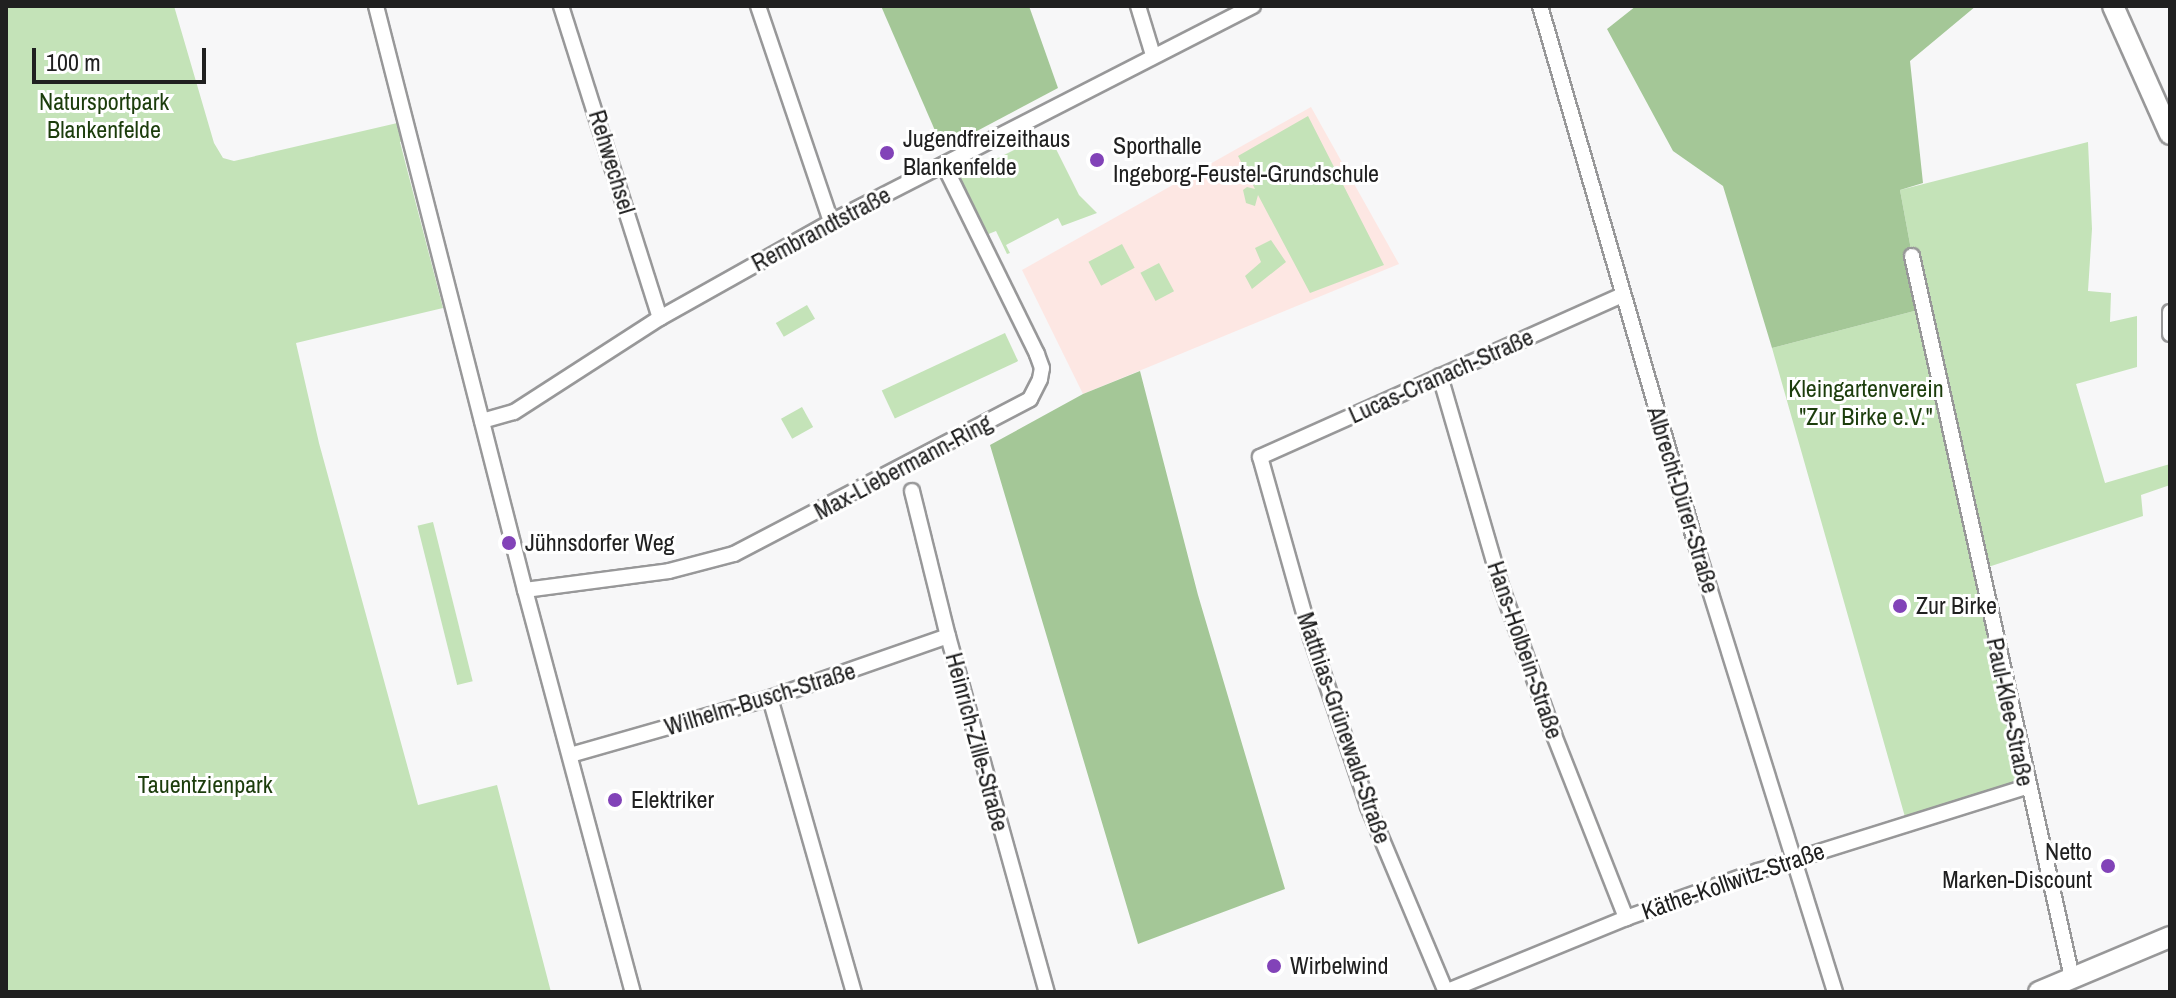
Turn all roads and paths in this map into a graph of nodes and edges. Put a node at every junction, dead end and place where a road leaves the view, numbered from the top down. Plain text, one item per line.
1 (376, 6) edge
2 (561, 6) edge
3 (758, 6) edge
4 (1138, 6) edge
5 (1253, 6) edge
6 (1540, 6) edge
7 (2113, 6) edge
8 (1153, 55) junction
9 (2170, 134) edge
10 (944, 165) junction
11 (831, 222) junction
12 (1912, 256) dead end
13 (1622, 295) junction
14 (2170, 312) edge
15 (660, 318) junction
16 (2170, 334) edge
17 (1440, 376) junction
18 (482, 421) junction
19 (1260, 457) joint
20 (912, 491) dead end
21 (525, 590) junction
22 (948, 636) junction
23 (770, 698) junction
24 (570, 755) junction
25 (2026, 787) junction
26 (1791, 859) junction
27 (1626, 918) junction
28 (2170, 937) edge
29 (2072, 978) junction
30 (633, 992) edge
31 (854, 992) edge
32 (1047, 992) edge
33 (1445, 992) edge
34 (1835, 992) edge
35 (2039, 992) edge

1 - 18 street
2 - 15 street, Rehwechsel
3 - 11 street
4 - 8 street
5 - 8 street, Rembrandtstraße
6 - 13 street, Albrecht-Dürer-Straße
7 - 9 main road
8 - 10 street, Rembrandtstraße
10 - 11 street, Rembrandtstraße
10 - 21 street, Max-Liebermann-Ring
11 - 15 street, Rembrandtstraße
12 - 25 street, Paul-Klee-Straße
13 - 17 street, Lucas-Cranach-Straße
13 - 26 street, Albrecht-Dürer-Straße
14 - 16 street
15 - 18 street, Rembrandtstraße
17 - 19 street, Lucas-Cranach-Straße
17 - 27 street, Hans-Holbein-Straße
18 - 21 street
19 - 33 street, Matthias-Grünewald-Straße
20 - 22 street, Heinrich-Zille-Straße
21 - 24 street
22 - 23 street, Wilhelm-Busch-Straße
22 - 32 street, Heinrich-Zille-Straße
23 - 24 street, Wilhelm-Busch-Straße
23 - 31 street
24 - 30 street
25 - 26 street, Käthe-Kollwitz-Straße
25 - 29 street, Paul-Klee-Straße
26 - 27 street, Käthe-Kollwitz-Straße
26 - 34 street, Albrecht-Dürer-Straße
27 - 33 street, Käthe-Kollwitz-Straße
28 - 29 main road
29 - 35 main road

